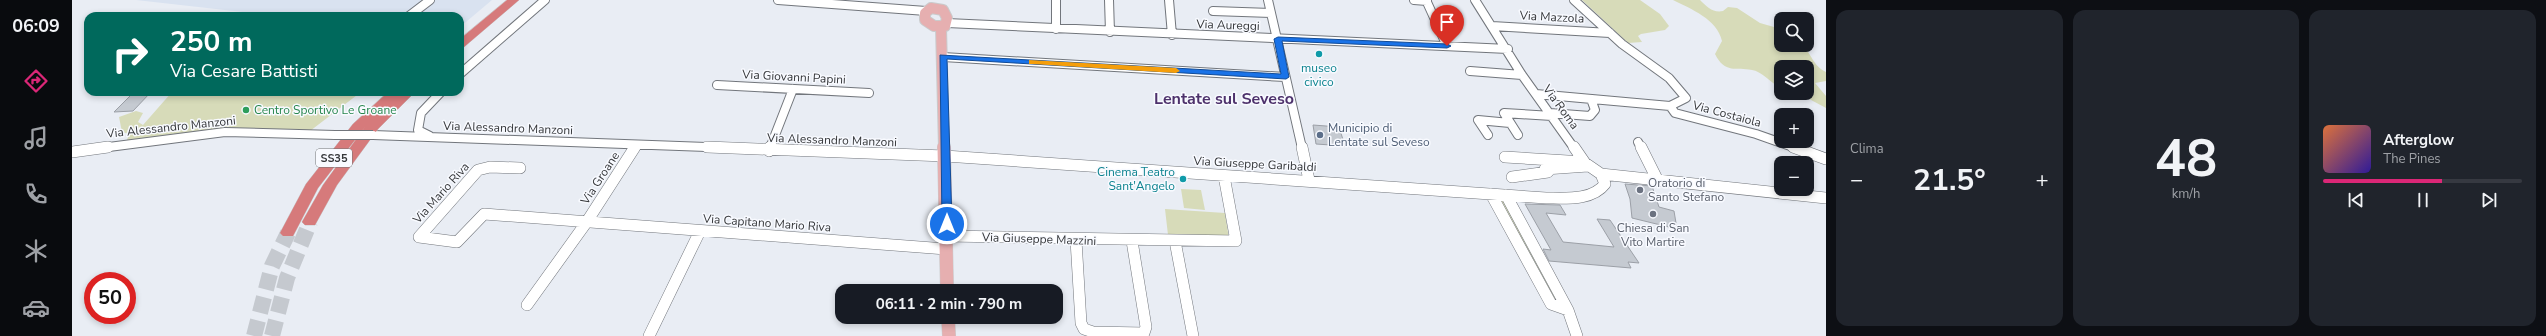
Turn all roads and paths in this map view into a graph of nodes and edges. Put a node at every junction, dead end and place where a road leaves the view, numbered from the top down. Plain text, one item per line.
1 (430, 0) edge
2 (503, 0) edge
3 (514, 0) edge
4 (545, 0) edge
5 (778, 0) edge
6 (793, 0) edge
7 (1056, 0) edge
8 (1109, 0) edge
9 (1170, 0) edge
10 (1268, 0) edge
11 (1414, 0) edge
12 (1475, 0) edge
13 (1574, 0) edge
14 (1426, 1) edge
15 (940, 4) edge
16 (926, 11) junction
17 (1213, 11) dead end
18 (414, 12) edge
19 (1271, 13) junction
20 (944, 25) junction
21 (1492, 26) junction
22 (1056, 30) junction
23 (464, 31) edge
24 (1110, 32) junction
25 (1610, 33) junction
26 (1172, 35) junction
27 (1278, 39) junction
28 (464, 42) edge
29 (1447, 46) junction
30 (1508, 48) junction
31 (943, 57) junction
32 (464, 71) edge
33 (1470, 71) dead end
34 (1522, 75) junction
35 (1286, 77) junction
36 (717, 85) dead end
37 (793, 89) junction
38 (869, 93) dead end
39 (1536, 94) junction
40 (391, 96) edge
41 (405, 96) edge
42 (437, 96) edge
43 (1591, 99) junction
44 (1670, 106) junction
45 (1549, 113) junction
46 (1510, 123) junction
47 (1488, 135) dead end
48 (1518, 135) dead end
49 (438, 138) junction
50 (1638, 142) dead end
51 (636, 146) junction
52 (769, 151) junction
53 (72, 152) edge
54 (945, 156) junction
55 (1505, 158) dead end
56 (1826, 159) edge
57 (1586, 164) junction
58 (520, 168) dead end
59 (1601, 174) junction
60 (1224, 176) junction
61 (1512, 177) dead end
62 (1309, 180) junction
63 (1658, 181) junction
64 (1491, 194) junction
65 (1506, 195) junction
66 (1826, 198) edge
67 (310, 222) tunnel mouth
68 (586, 223) junction
69 (700, 231) junction
70 (288, 233) tunnel mouth
71 (1076, 240) junction
72 (1132, 241) junction
73 (1175, 241) junction
74 (946, 243) junction
75 (947, 284) edge
76 (528, 305) dead end
77 (1568, 310) junction
78 (948, 324) edge
79 (1146, 335) edge
80 (649, 336) edge
81 (949, 336) edge
82 (1193, 336) edge
83 (1577, 336) edge

1 - 18 street
2 - 23 highway
3 - 28 highway
4 - 32 street
5 - 6 street
6 - 16 street
7 - 22 street
8 - 24 street
9 - 26 street
10 - 19 street
11 - 14 street
12 - 21 street, Via Roma
13 - 25 street
14 - 29 street
15 - 16 main road
15 - 20 main road
16 - 20 main road
17 - 19 street
19 - 27 street
20 - 22 street, Via Aureggi
20 - 31 main road
21 - 25 street, Via Mazzola
21 - 30 street, Via Roma
22 - 24 street, Via Aureggi
24 - 26 street, Via Aureggi
25 - 44 street
26 - 27 street, Via Aureggi
27 - 29 street, Via Aureggi
27 - 35 street
29 - 30 street, Via Aureggi
30 - 34 street, Via Roma
31 - 35 street
31 - 54 main road
33 - 34 street
34 - 39 street, Via Roma
35 - 62 street
36 - 37 street, Via Giovanni Papini
37 - 38 street, Via Giovanni Papini
37 - 52 street
39 - 43 street
39 - 45 street, Via Roma
40 - 70 highway, SS35
41 - 67 highway, SS35
42 - 49 street
43 - 44 street
43 - 45 street
44 - 56 street, Via Costaiola
45 - 46 street
45 - 57 street, Via Roma
46 - 47 street
46 - 48 street
49 - 51 street, Via Alessandro Manzoni
49 - 53 street, Via Alessandro Manzoni, bridge
50 - 63 street
51 - 52 street, Via Alessandro Manzoni
51 - 68 street, Via Groane
52 - 54 street, Via Alessandro Manzoni
54 - 60 street, Via Giuseppe Garibaldi
54 - 74 main road
55 - 57 street
57 - 59 street, Via Roma
57 - 61 street
58 - 68 street, Via Mario Riva
59 - 63 street
59 - 65 street, Via Giuseppe Garibaldi
60 - 62 street, Via Giuseppe Garibaldi
60 - 73 street, Via Giuseppe Mazzini
62 - 64 street, Via Giuseppe Garibaldi
63 - 66 street
64 - 65 street, Via Giuseppe Garibaldi
64 - 77 street
65 - 77 street
68 - 69 street, Via Capitano Mario Riva
68 - 76 street, Via Groane
69 - 74 street, Via Capitano Mario Riva
69 - 80 street
71 - 72 street, Via Giuseppe Mazzini
71 - 74 street, Via Giuseppe Mazzini
71 - 79 street
72 - 73 street, Via Giuseppe Mazzini
72 - 79 street
73 - 82 street
74 - 75 main road
77 - 83 street
78 - 81 main road

